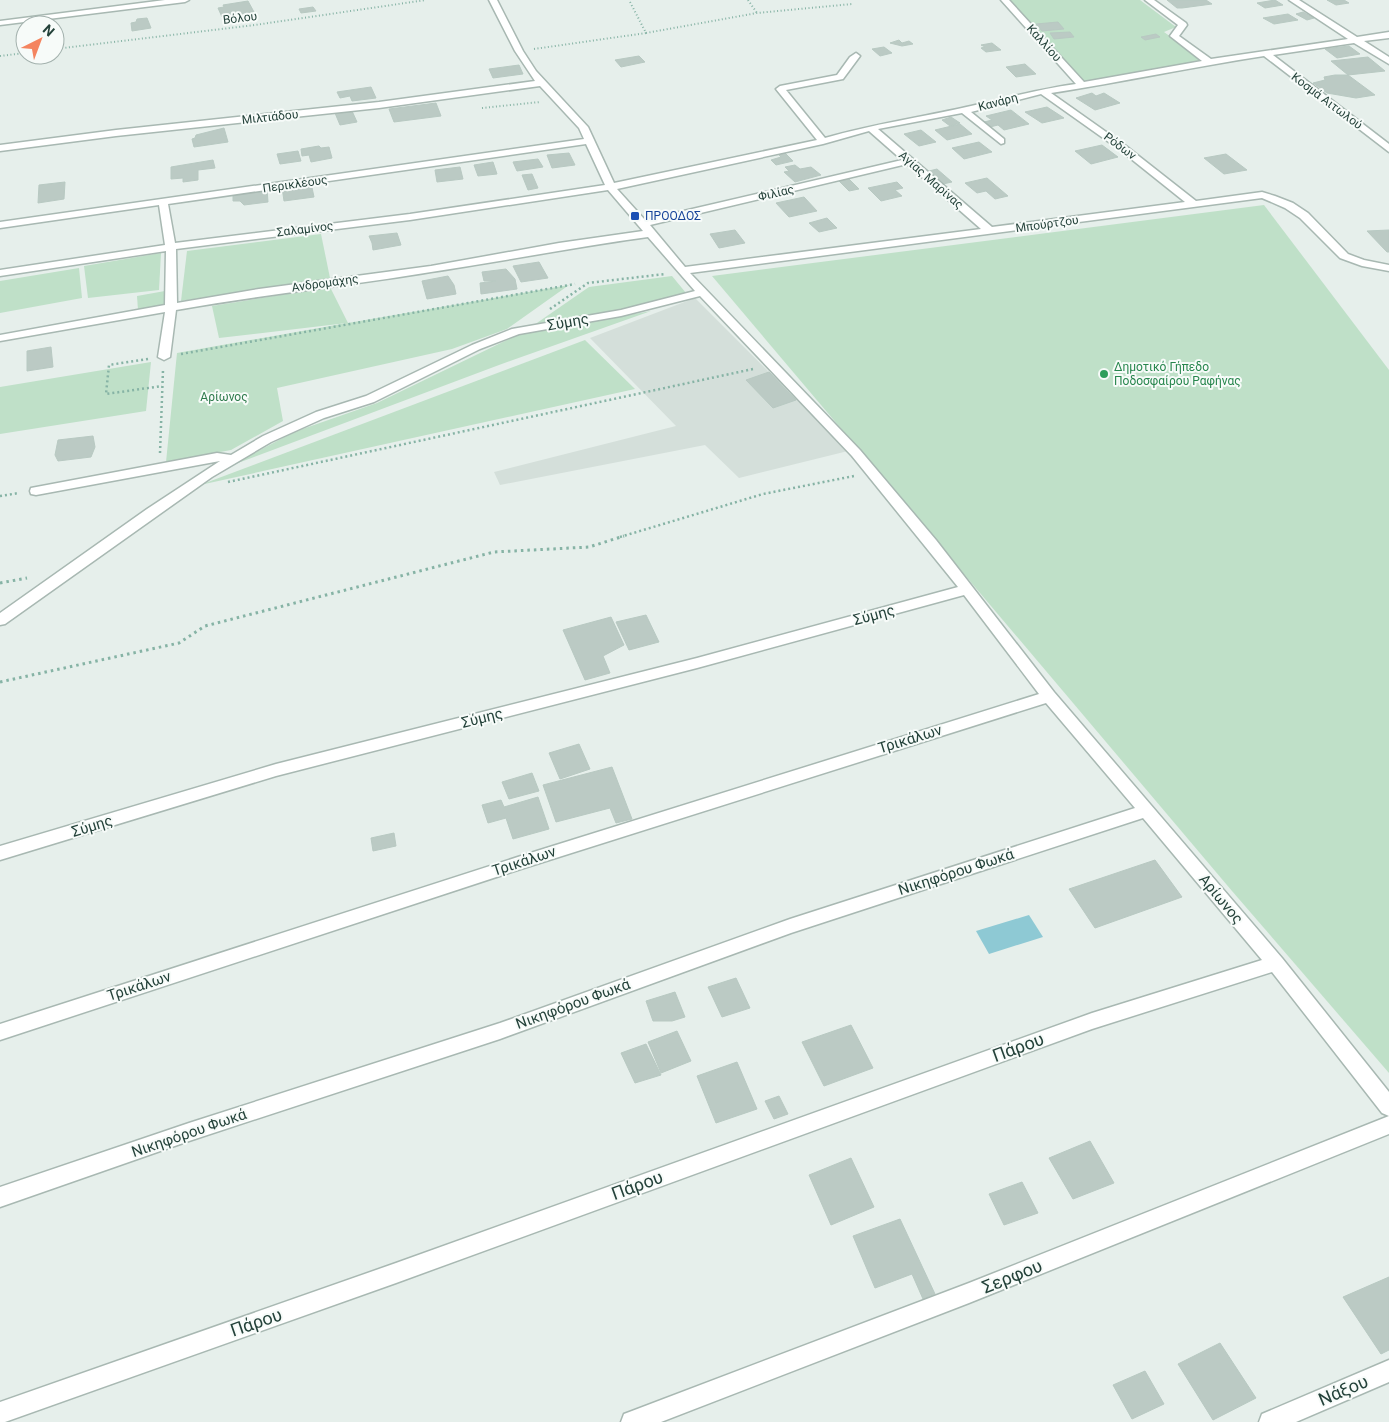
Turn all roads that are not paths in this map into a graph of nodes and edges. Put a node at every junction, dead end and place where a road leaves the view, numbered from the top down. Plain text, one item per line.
1 (184, 0) edge
2 (493, 0) edge
3 (1005, 0) edge
4 (1149, 0) edge
5 (1293, 0) edge
6 (0, 23) edge
7 (1389, 35) edge
8 (1357, 40) junction
9 (1266, 54) junction
10 (856, 56) dead end
11 (1389, 61) edge
12 (1209, 62) junction
13 (540, 83) junction
14 (1082, 85) junction
15 (1043, 91) junction
16 (963, 110) junction
17 (871, 128) junction
18 (590, 141) junction
19 (823, 141) junction
20 (1001, 141) dead end
21 (0, 148) edge
22 (1389, 148) edge
23 (909, 162) junction
24 (611, 186) junction
25 (163, 202) junction
26 (1194, 204) junction
27 (643, 224) junction
28 (0, 225) edge
29 (991, 232) junction
30 (651, 233) junction
31 (172, 248) junction
32 (1389, 268) edge
33 (682, 271) junction
34 (0, 273) edge
35 (702, 292) junction
36 (171, 308) junction
37 (0, 338) edge
38 (164, 357) road end
39 (233, 459) junction
40 (36, 491) dead end
41 (966, 590) junction
42 (0, 620) edge
43 (1049, 696) junction
44 (1146, 811) junction
45 (0, 853) edge
46 (1276, 963) junction
47 (0, 1032) edge
48 (1389, 1107) edge
49 (1389, 1125) edge
50 (0, 1197) edge
51 (1389, 1371) edge
52 (0, 1413) edge
53 (632, 1422) edge
54 (1270, 1422) edge

1 - 6 street
2 - 13 street, Αρίωνος
3 - 14 street, Καλλίου
4 - 12 street
5 - 8 street
7 - 8 street, Κανάρη
8 - 9 street, Κανάρη
8 - 11 street
9 - 12 street, Κανάρη
9 - 22 street, Κοσμά Αιτωλού
10 - 19 street
12 - 14 street, Κανάρη
13 - 18 street, Αρίωνος
13 - 21 street, Μιλτιάδου
14 - 15 street, Κανάρη
15 - 16 street, Κανάρη
15 - 26 street, Ρόδων
16 - 17 street, Κανάρη
16 - 20 street
17 - 19 street, Κανάρη
17 - 23 street, Αγίας Μαρίνας
18 - 24 street, Αρίωνος
18 - 25 street, Περικλέους
19 - 24 street, Κανάρη
23 - 27 street, Φιλίας
23 - 29 street, Αγίας Μαρίνας
24 - 27 street, Αρίωνος
24 - 31 street, Σαλαμίνος
25 - 28 street, Περικλέους
25 - 31 street
26 - 29 street, Μπούρτζου
26 - 32 street, Μπούρτζου
27 - 30 street, Αρίωνος
29 - 33 street, Μπούρτζου
30 - 33 street, Αρίωνος
30 - 36 street, Ανδρομάχης
31 - 34 street, Σαλαμίνος
31 - 36 street
33 - 35 street, Αρίωνος
35 - 39 street, Σύμης
35 - 41 street, Αρίωνος
36 - 37 street, Ανδρομάχης
36 - 38 street
39 - 40 street
39 - 42 street, Σύμης
41 - 43 street, Αρίωνος
41 - 45 street, Σύμης
43 - 44 street, Αρίωνος
43 - 47 street, Τρικάλων
44 - 46 street, Αρίωνος
44 - 50 street, Νικηφόρου Φωκά
46 - 48 street, Αρίωνος
46 - 52 street, Πάρου
49 - 53 street, Σερφου
51 - 54 street, Νάξου

